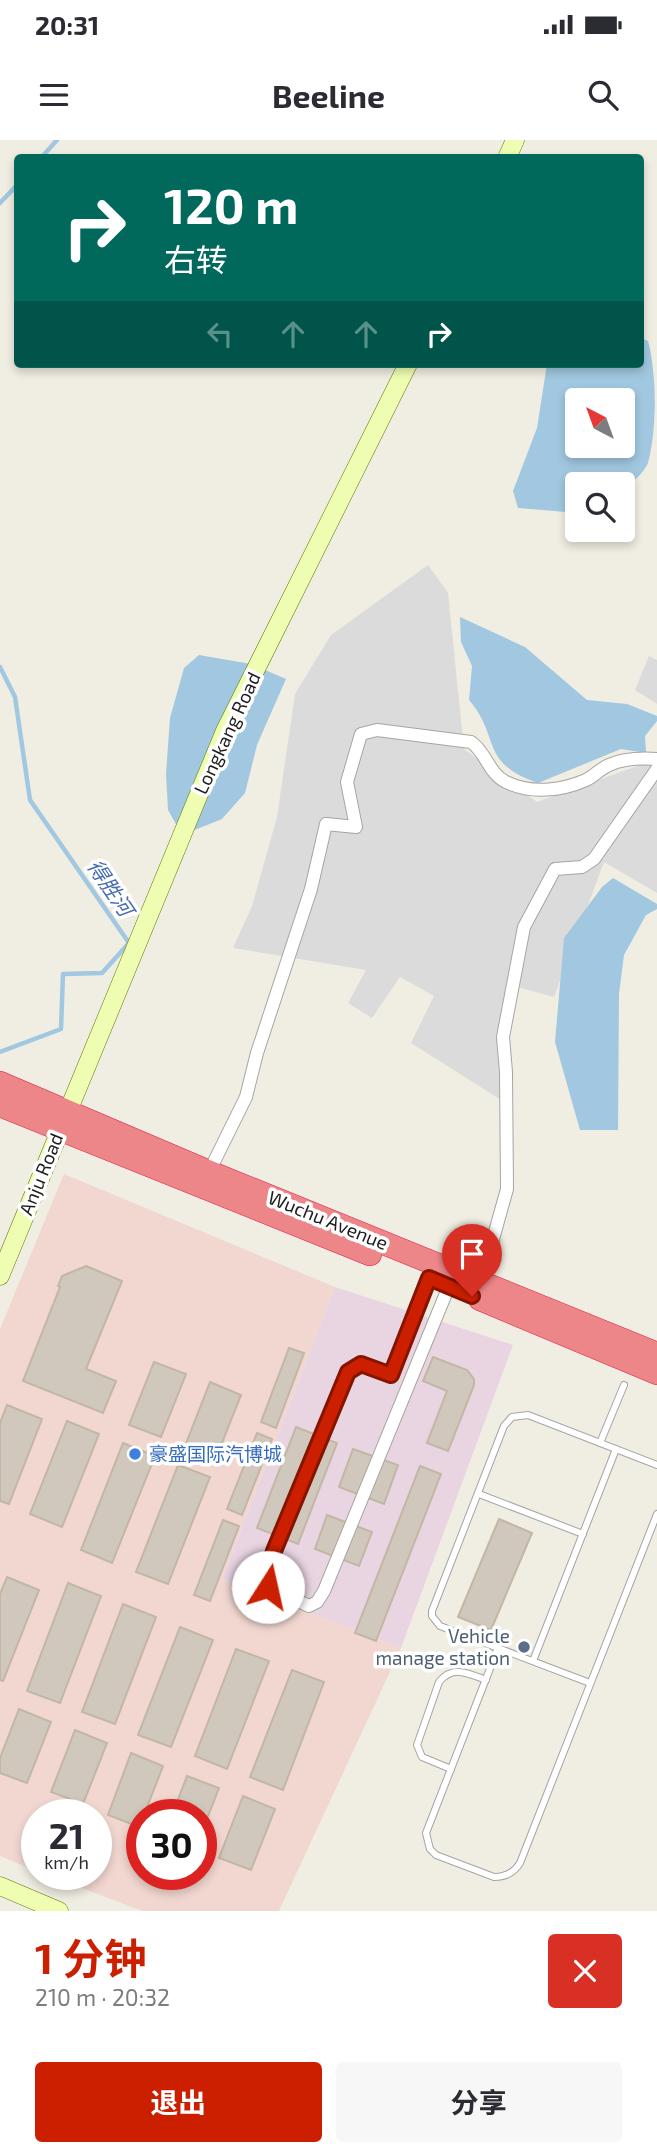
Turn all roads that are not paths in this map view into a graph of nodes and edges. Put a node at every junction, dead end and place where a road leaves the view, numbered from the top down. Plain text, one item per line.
1 (406, 368) edge
2 (657, 759) edge
3 (657, 769) edge
4 (7, 1097) edge
5 (63, 1121) junction
6 (209, 1172) junction
7 (0, 1276) edge
8 (439, 1282) junction
9 (481, 1282) junction
10 (657, 1354) edge
11 (657, 1373) edge
12 (624, 1385) dead end
13 (600, 1443) junction
14 (616, 1449) junction
15 (657, 1465) edge
16 (479, 1494) junction
17 (657, 1514) edge
18 (583, 1534) junction
19 (498, 1648) junction
20 (533, 1661) junction
21 (486, 1680) junction
22 (590, 1683) junction
23 (451, 1769) junction
24 (0, 1886) edge
25 (59, 1911) edge

1 - 5 street, Longkang Road
2 - 6 street
3 - 9 street
4 - 5 highway, Wuchu Avenue
5 - 6 highway, Wuchu Avenue
5 - 7 street, Anju Road
5 - 8 highway, Wuchu Avenue
6 - 9 highway, Wuchu Avenue
8 - 8 street
8 - 11 highway, Wuchu Avenue
9 - 10 highway, Wuchu Avenue
12 - 13 lane
13 - 14 lane
13 - 16 lane
14 - 15 lane
14 - 18 lane
16 - 18 lane
16 - 19 lane
17 - 22 lane
18 - 20 lane
19 - 20 lane
19 - 21 lane
20 - 22 lane
21 - 23 lane
21 - 23 lane
22 - 23 lane
24 - 25 street

